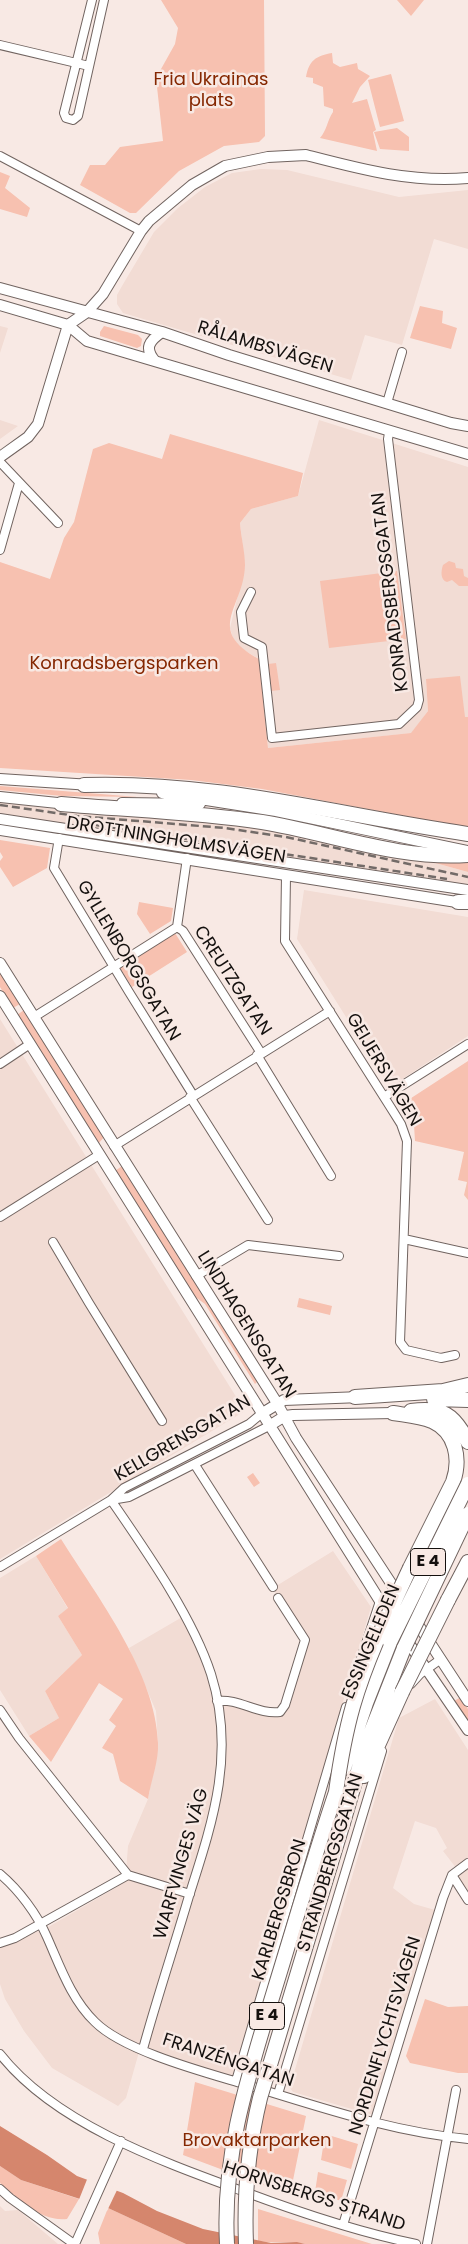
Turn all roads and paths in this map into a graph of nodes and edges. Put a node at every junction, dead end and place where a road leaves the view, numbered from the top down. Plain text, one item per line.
1 (92, 0) edge
2 (104, 0) edge
3 (0, 45) edge
4 (76, 63) junction
5 (89, 66) junction
6 (0, 156) edge
7 (468, 178) edge
8 (141, 231) junction
9 (0, 288) edge
10 (53, 303) junction
11 (0, 305) edge
12 (87, 312) junction
13 (68, 325) junction
14 (162, 332) junction
15 (402, 352) dead end
16 (155, 361) junction
17 (387, 403) junction
18 (468, 426) edge
19 (389, 432) junction
20 (468, 454) edge
21 (0, 457) edge
22 (0, 462) edge
23 (19, 483) junction
24 (58, 523) dead end
25 (0, 550) edge
26 (251, 592) dead end
27 (0, 779) edge
28 (84, 785) junction
29 (0, 797) edge
30 (60, 804) junction
31 (233, 805) junction
32 (0, 819) edge
33 (0, 830) edge
34 (468, 834) edge
35 (59, 838) junction
36 (468, 853) edge
37 (226, 854) junction
38 (187, 858) junction
39 (286, 876) junction
40 (347, 885) junction
41 (468, 890) edge
42 (465, 903) edge
43 (177, 927) junction
44 (0, 963) edge
45 (114, 966) junction
46 (0, 996) edge
47 (330, 1010) junction
48 (34, 1017) junction
49 (30, 1044) junction
50 (468, 1044) edge
51 (259, 1054) junction
52 (0, 1064) edge
53 (192, 1096) junction
54 (384, 1097) junction
55 (114, 1146) junction
56 (99, 1155) junction
57 (331, 1176) dead end
58 (0, 1217) edge
59 (268, 1220) dead end
60 (404, 1239) junction
61 (53, 1242) dead end
62 (468, 1253) edge
63 (339, 1256) dead end
64 (196, 1276) junction
65 (455, 1355) dead end
66 (468, 1385) edge
67 (468, 1394) edge
68 (355, 1397) junction
69 (390, 1398) joint
70 (468, 1400) edge
71 (277, 1403) junction
72 (438, 1411) junction
73 (393, 1413) joint
74 (261, 1414) junction
75 (285, 1416) junction
76 (162, 1421) dead end
77 (269, 1426) junction
78 (468, 1442) edge
79 (195, 1465) junction
80 (468, 1484) edge
81 (333, 1496) junction
82 (111, 1500) junction
83 (318, 1504) junction
84 (468, 1514) edge
85 (468, 1562) edge
86 (0, 1567) edge
87 (273, 1588) dead end
88 (394, 1590) junction
89 (278, 1598) dead end
90 (380, 1601) junction
91 (441, 1659) junction
92 (428, 1669) junction
93 (217, 1701) junction
94 (468, 1701) edge
95 (0, 1710) edge
96 (468, 1730) edge
97 (336, 1792) junction
98 (343, 1823) junction
99 (468, 1863) edge
100 (0, 1874) edge
101 (128, 1875) junction
102 (452, 1875) junction
103 (190, 1894) junction
104 (468, 1900) edge
105 (40, 1924) junction
106 (0, 1944) edge
107 (143, 2049) junction
108 (0, 2054) edge
109 (236, 2081) junction
110 (456, 2090) dead end
111 (278, 2094) junction
112 (376, 2122) junction
113 (448, 2137) junction
114 (468, 2138) edge
115 (121, 2141) junction
116 (0, 2189) edge
117 (343, 2226) junction
118 (75, 2244) edge
119 (227, 2244) edge
120 (246, 2244) edge
121 (416, 2244) edge
122 (427, 2244) edge

1 - 4 street
2 - 5 street
3 - 4 street
4 - 5 street
4 - 5 street
6 - 8 street
7 - 8 street
8 - 12 street
9 - 10 street, RÅLAMBSVÄGEN
10 - 12 street, RÅLAMBSVÄGEN
10 - 13 street
11 - 13 street
12 - 13 street
12 - 14 street, RÅLAMBSVÄGEN
13 - 16 street
13 - 21 street
14 - 16 street
14 - 17 street, RÅLAMBSVÄGEN
15 - 17 street
16 - 19 street
17 - 18 street, RÅLAMBSVÄGEN
19 - 20 street
19 - 26 street, KONRADSBERGSGATAN
22 - 23 street
23 - 24 street
23 - 25 street
27 - 28 street, DROTTNINGHOLMSVÄGEN
28 - 31 street, DROTTNINGHOLMSVÄGEN
28 - 34 highway
29 - 30 street, DROTTNINGHOLMSVÄGEN
30 - 31 street, DROTTNINGHOLMSVÄGEN
30 - 36 highway
31 - 36 street, DROTTNINGHOLMSVÄGEN
32 - 37 street, DROTTNINGHOLMSVÄGEN
33 - 35 street, DROTTNINGHOLMSVÄGEN
35 - 38 street, DROTTNINGHOLMSVÄGEN
35 - 45 street, GYLLENBORGSGATAN
37 - 40 street, DROTTNINGHOLMSVÄGEN
37 - 41 street, DROTTNINGHOLMSVÄGEN
38 - 39 street, DROTTNINGHOLMSVÄGEN
38 - 43 street
39 - 40 street, DROTTNINGHOLMSVÄGEN
39 - 47 street, GEIJERSVÄGEN
40 - 42 street, DROTTNINGHOLMSVÄGEN
43 - 45 street
43 - 51 street, CREUTZGATAN
44 - 48 street, LINDHAGENSGATAN
45 - 48 street
45 - 53 street, GYLLENBORGSGATAN
46 - 49 street, LINDHAGENSGATAN
47 - 51 street
47 - 54 street, GEIJERSVÄGEN
48 - 55 street, LINDHAGENSGATAN
49 - 52 street
49 - 56 street, LINDHAGENSGATAN
50 - 54 street
51 - 53 street
51 - 57 street, CREUTZGATAN
53 - 55 street
53 - 59 street, GYLLENBORGSGATAN
54 - 60 street, GEIJERSVÄGEN
55 - 56 street
55 - 64 street, LINDHAGENSGATAN
56 - 58 street
56 - 74 street, LINDHAGENSGATAN
60 - 62 street
60 - 65 street, GEIJERSVÄGEN
61 - 76 street
63 - 64 street
64 - 71 street, LINDHAGENSGATAN
66 - 68 highway
67 - 72 highway
68 - 69 street, KELLGRENSGATAN
68 - 71 street, KELLGRENSGATAN
69 - 72 highway
70 - 72 highway
71 - 74 street, KELLGRENSGATAN
71 - 75 street, LINDHAGENSGATAN
72 - 73 highway
72 - 78 highway
72 - 97 highway, bridge
73 - 75 street
74 - 77 street, LINDHAGENSGATAN
74 - 82 street, KELLGRENSGATAN
75 - 77 street, KELLGRENSGATAN
75 - 81 street, LINDHAGENSGATAN
77 - 79 street, KELLGRENSGATAN
77 - 83 street, LINDHAGENSGATAN
79 - 82 street, KELLGRENSGATAN
79 - 87 street
80 - 97 highway, ESSINGELEDEN / E 4, bridge
81 - 83 street
81 - 88 street, LINDHAGENSGATAN
82 - 86 street, KELLGRENSGATAN
82 - 93 street, WARFVINGES VÄG
83 - 90 street, LINDHAGENSGATAN
84 - 98 highway, ESSINGELEDEN / E 4, bridge
85 - 98 highway, bridge
88 - 90 street
88 - 91 street, LINDHAGENSGATAN
89 - 93 street
90 - 92 street, LINDHAGENSGATAN
90 - 109 street, STRANDBERGSGATAN
91 - 92 street, STRANDBERGSGATAN
91 - 94 street, LINDHAGENSGATAN
92 - 96 street, LINDHAGENSGATAN
92 - 111 street, STRANDBERGSGATAN
93 - 103 street, WARFVINGES VÄG
95 - 101 street
97 - 119 highway, KARLBERGSBRON / E 4, bridge
98 - 120 highway, KARLBERGSBRON / E 4, bridge
99 - 102 street
100 - 105 street, FRANZÉNGATAN
101 - 103 street
101 - 105 street
102 - 104 street
102 - 112 street, NORDENFLYCHTSVÄGEN
103 - 107 street, WARFVINGES VÄG
105 - 106 street
105 - 107 street, FRANZÉNGATAN
107 - 109 street, FRANZÉNGATAN
108 - 115 street, HORNSBERGS STRAND
109 - 111 street, FRANZÉNGATAN
110 - 113 street
111 - 112 street, FRANZÉNGATAN
112 - 113 street, FRANZÉNGATAN
112 - 117 street, NORDENFLYCHTSVÄGEN
113 - 114 street, FRANZÉNGATAN
113 - 122 street
115 - 117 street, HORNSBERGS STRAND
115 - 118 street
116 - 118 street
117 - 121 street, HORNSBERGS STRAND

